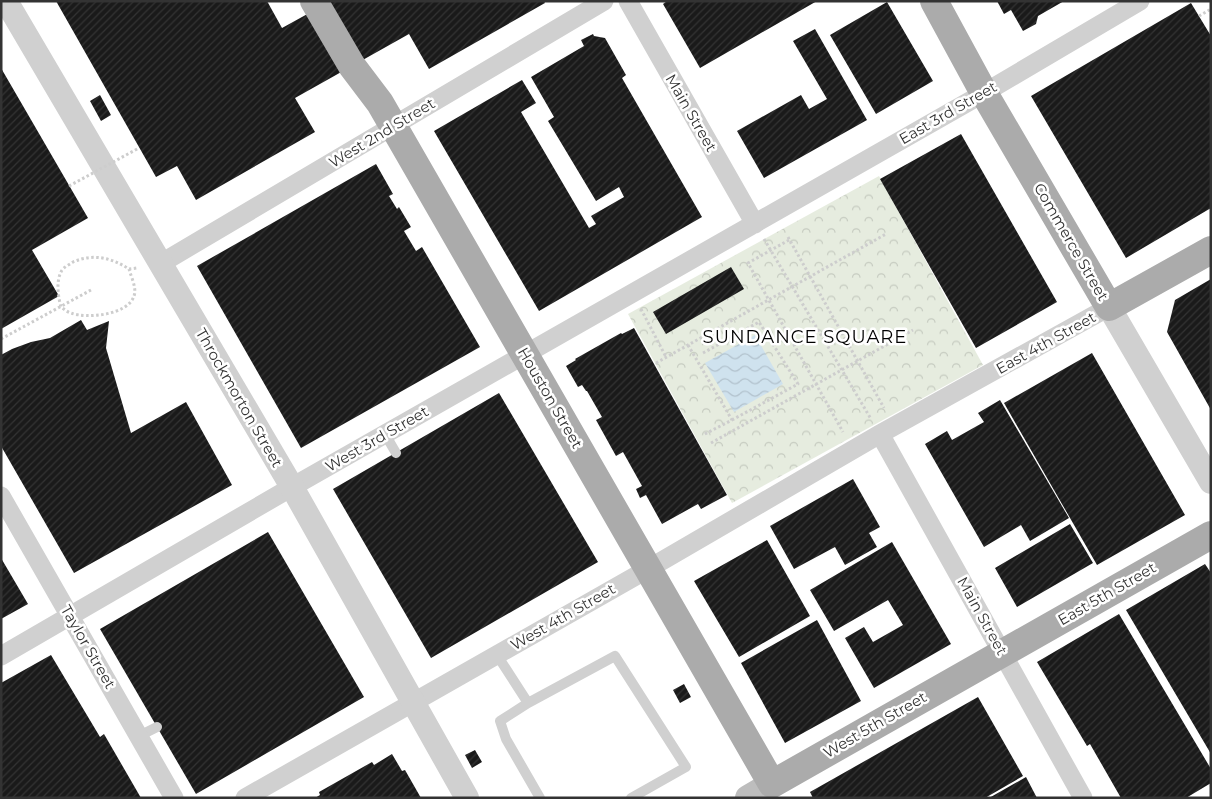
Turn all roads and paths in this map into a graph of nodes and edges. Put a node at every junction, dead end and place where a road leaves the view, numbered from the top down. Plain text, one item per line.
1 (6, 1) edge
2 (314, 1) edge
3 (604, 1) edge
4 (628, 1) edge
5 (934, 1) edge
6 (1140, 1) edge
7 (1211, 10) edge
8 (1199, 16) dead end
9 (984, 93) junction
10 (393, 126) junction
11 (139, 148) dead end
12 (69, 186) dead end
13 (755, 224) junction
14 (886, 234) dead end
15 (771, 250) junction
16 (1211, 250) edge
17 (160, 264) junction
18 (810, 276) junction
19 (792, 286) junction
20 (91, 290) dead end
21 (769, 300) junction
22 (61, 307) junction
23 (1110, 308) junction
24 (640, 309) dead end
25 (913, 330) dead end
26 (1, 339) edge
27 (688, 345) junction
28 (703, 353) dead end
29 (524, 355) junction
30 (666, 357) junction
31 (858, 362) junction
32 (656, 363) dead end
33 (842, 370) junction
34 (816, 385) junction
35 (884, 408) dead end
36 (732, 420) junction
37 (843, 432) dead end
38 (384, 434) junction
39 (880, 434) junction
40 (703, 435) dead end
41 (711, 443) dead end
42 (396, 453) dead end
43 (1211, 482) edge
44 (292, 487) junction
45 (1, 496) edge
46 (1211, 535) edge
47 (648, 569) junction
48 (70, 616) junction
49 (1002, 653) junction
50 (497, 655) junction
51 (1, 656) edge
52 (413, 702) junction
53 (528, 703) junction
54 (157, 727) dead end
55 (139, 736) junction
56 (776, 791) edge
57 (174, 798) edge
58 (245, 798) edge
59 (467, 798) edge
60 (540, 798) edge
61 (631, 798) edge
62 (748, 798) edge
63 (1083, 798) edge

1 - 17 street, Throckmorton Street
2 - 10 main road, Houston Street
3 - 10 street, West 2nd Street
4 - 13 street, Main Street
5 - 9 main road, Commerce Street
6 - 9 street, East 3rd Street
7 - 8 path
9 - 13 street, East 3rd Street
9 - 23 main road, Commerce Street
10 - 17 street, West 2nd Street
10 - 29 main road, Houston Street
11 - 12 path, bridge
13 - 15 path
13 - 29 street, West 3rd Street
14 - 18 path
15 - 18 path
15 - 19 path
15 - 21 path
16 - 23 main road, East 4th Street
17 - 44 street, Throckmorton Street
18 - 19 path
18 - 31 path
19 - 21 path
19 - 33 path
20 - 22 path
21 - 27 path
21 - 34 path
22 - 22 path
22 - 26 path
23 - 39 street, East 4th Street
23 - 43 street, Commerce Street
24 - 30 path
25 - 31 path
27 - 30 path
27 - 36 path
28 - 36 path
29 - 38 street, West 3rd Street
29 - 47 main road, Houston Street
30 - 32 path
31 - 33 path
31 - 35 path
33 - 34 path
33 - 39 path
34 - 37 path
34 - 41 path
36 - 40 path
38 - 42 lane
38 - 44 street, West 3rd Street
39 - 47 street, West 4th Street
39 - 49 street, Main Street
44 - 48 street, West 3rd Street
44 - 52 street, Throckmorton Street
45 - 48 street, Taylor Street
46 - 49 main road, East 5th Street
47 - 50 street, West 4th Street
47 - 56 main road, Houston Street
48 - 51 street, West 3rd Street
48 - 55 street, Taylor Street
49 - 56 main road, West 5th Street
49 - 63 street, Main Street
50 - 52 street, West 4th Street
50 - 53 lane
52 - 58 street, West 4th Street
52 - 59 street, Throckmorton Street
53 - 60 lane
53 - 61 lane
54 - 55 lane
55 - 57 street, Taylor Street
56 - 62 main road, West 5th Street

